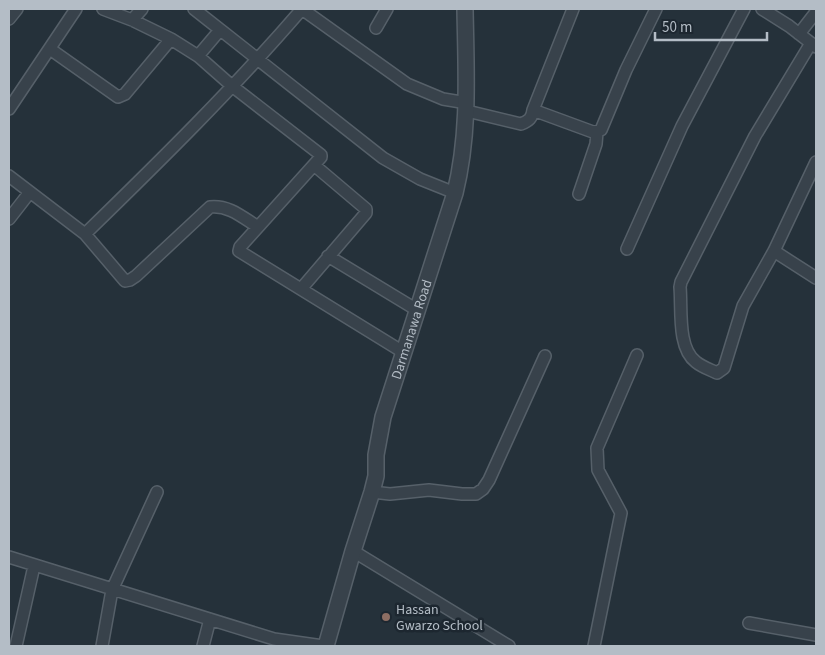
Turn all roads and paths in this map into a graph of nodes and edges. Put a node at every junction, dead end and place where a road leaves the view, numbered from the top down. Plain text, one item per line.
1 (17, 9) edge
2 (76, 9) edge
3 (104, 9) edge
4 (142, 9) edge
5 (194, 9) edge
6 (387, 9) edge
7 (465, 9) edge
8 (573, 9) edge
9 (656, 9) edge
10 (744, 9) edge
11 (762, 9) edge
12 (816, 12) edge
13 (9, 20) edge
14 (132, 20) junction
15 (376, 28) dead end
16 (220, 30) junction
17 (800, 34) junction
18 (171, 39) junction
19 (814, 45) edge
20 (50, 49) junction
21 (198, 56) junction
22 (258, 60) junction
23 (232, 86) junction
24 (467, 107) junction
25 (9, 109) edge
26 (533, 110) junction
27 (597, 132) junction
28 (816, 162) edge
29 (314, 165) junction
30 (9, 176) edge
31 (30, 192) junction
32 (455, 193) junction
33 (580, 194) dead end
34 (9, 219) edge
35 (258, 227) junction
36 (85, 234) junction
37 (627, 249) dead end
38 (774, 251) junction
39 (328, 256) junction
40 (816, 278) edge
41 (301, 289) junction
42 (417, 310) junction
43 (403, 352) junction
44 (637, 355) dead end
45 (546, 356) dead end
46 (157, 492) dead end
47 (372, 492) junction
48 (353, 552) junction
49 (9, 558) edge
50 (34, 566) junction
51 (112, 590) junction
52 (210, 619) junction
53 (749, 623) dead end
54 (816, 634) edge
55 (16, 646) edge
56 (102, 646) edge
57 (203, 646) edge
58 (324, 646) edge
59 (508, 646) edge
60 (594, 646) edge

1 - 13 street
2 - 20 street
3 - 14 street
4 - 14 street
5 - 16 street
6 - 15 street
7 - 24 street, Darmanawa Road
8 - 26 street
9 - 27 street
10 - 37 street
11 - 17 street
12 - 17 street
14 - 18 street
16 - 21 street
16 - 22 street
17 - 19 street
18 - 20 street
18 - 21 street
19 - 38 street
20 - 25 street
21 - 23 street
22 - 23 street
22 - 24 street
22 - 32 street
23 - 29 street
23 - 36 street
24 - 26 street
24 - 32 street, Darmanawa Road
26 - 27 street
27 - 33 street
28 - 38 street
29 - 35 street
29 - 39 street
30 - 31 street
31 - 34 street
31 - 36 street
32 - 42 street, Darmanawa Road
35 - 36 street
35 - 41 street
38 - 40 street
39 - 41 street
39 - 42 street
41 - 43 street
42 - 43 street, Darmanawa Road
43 - 47 street, Darmanawa Road
44 - 60 street
45 - 47 street
46 - 51 street
47 - 48 street, Darmanawa Road
48 - 58 street, Darmanawa Road
48 - 59 street
49 - 50 street
50 - 51 street
50 - 55 street
51 - 52 street
51 - 56 street
52 - 57 street
52 - 58 street
53 - 54 street

